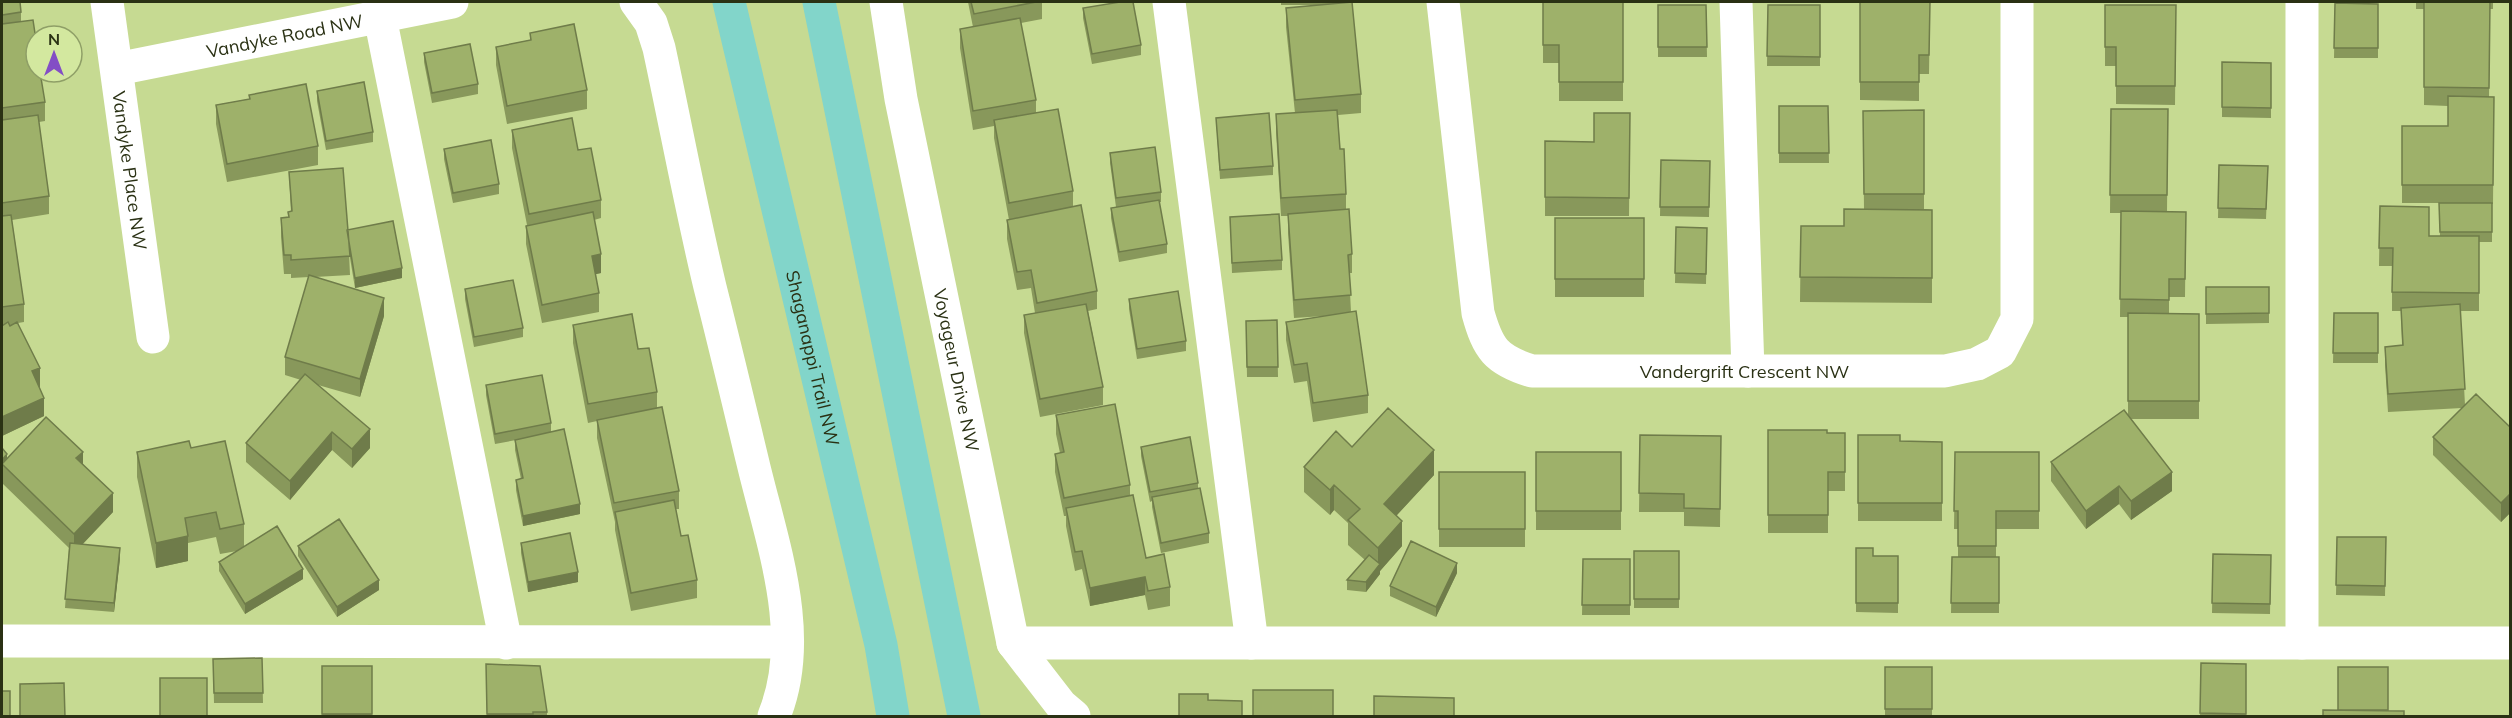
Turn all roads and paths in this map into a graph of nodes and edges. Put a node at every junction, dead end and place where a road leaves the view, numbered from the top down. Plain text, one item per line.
1 (107, 2) edge
2 (452, 2) edge
3 (636, 2) edge
4 (729, 2) edge
5 (819, 2) edge
6 (886, 2) edge
7 (1168, 2) edge
8 (1443, 2) edge
9 (1736, 2) edge
10 (2017, 2) edge
11 (2302, 2) edge
12 (380, 17) junction
13 (117, 69) junction
14 (153, 338) dead end
15 (1748, 371) junction
16 (2, 641) edge
17 (788, 642) junction
18 (506, 643) junction
19 (1013, 643) junction
20 (1252, 643) junction
21 (2302, 643) junction
22 (2511, 643) edge
23 (881, 645) junction
24 (774, 717) edge
25 (873, 717) edge
26 (893, 717) edge
27 (964, 717) edge
28 (1074, 717) edge

1 - 13 street, Vandyke Place NW
2 - 12 street, Vandyke Road NW
3 - 17 street
4 - 23 main road, Shaganappi Trail NW
5 - 27 main road
6 - 19 street, Voyageur Drive NW
7 - 20 street
8 - 15 street, Vandergrift Crescent NW
9 - 15 street
10 - 15 street, Vandergrift Crescent NW
11 - 21 street
12 - 13 street, Vandyke Road NW
12 - 18 street
13 - 14 street, Vandyke Place NW
16 - 18 street
17 - 18 street
17 - 24 street
19 - 20 street
19 - 28 street, Voyageur Drive NW
20 - 21 street
21 - 22 street
23 - 25 main road
23 - 26 main road, Shaganappi Trail NW

